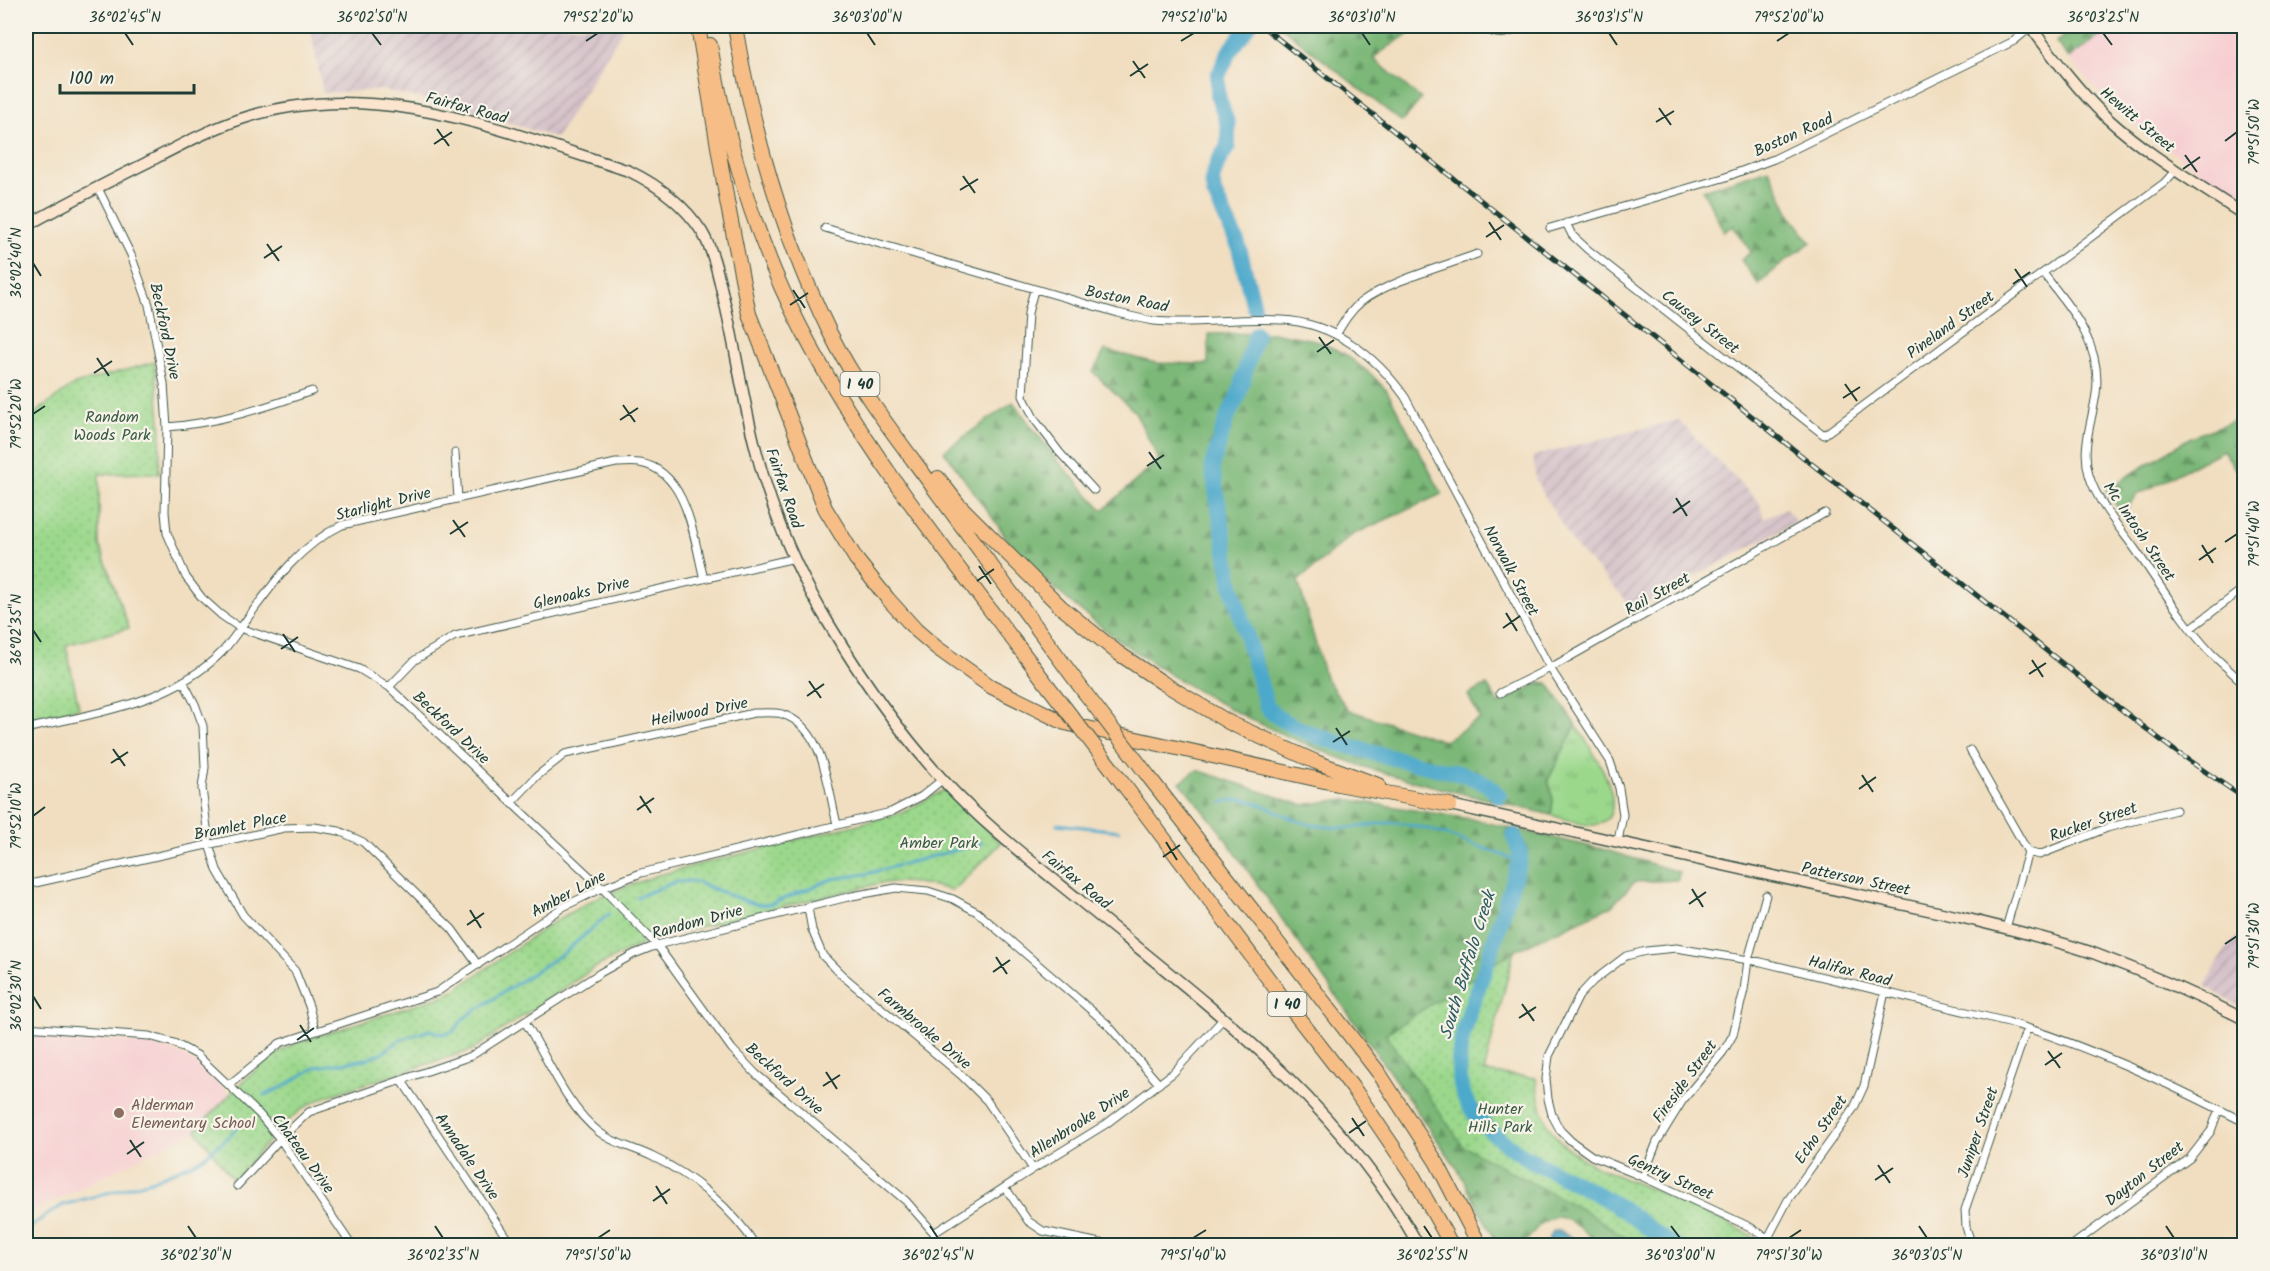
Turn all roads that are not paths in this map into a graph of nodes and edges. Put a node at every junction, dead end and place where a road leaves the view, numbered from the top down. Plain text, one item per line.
1 (698, 26) edge
2 (707, 26) edge
3 (735, 26) edge
4 (1483, 26) edge
5 (1522, 26) edge
6 (2031, 26) edge
7 (2176, 170) junction
8 (98, 188) junction
9 (2244, 215) edge
10 (1566, 223) junction
11 (26, 226) edge
12 (825, 228) dead end
13 (1550, 228) dead end
14 (1477, 254) dead end
15 (2043, 273) junction
16 (1034, 290) junction
17 (1336, 335) junction
18 (312, 391) dead end
19 (867, 395) junction
20 (167, 427) junction
21 (1824, 435) joint
22 (455, 453) dead end
23 (1094, 490) dead end
24 (458, 499) junction
25 (1825, 513) dead end
26 (795, 558) junction
27 (704, 579) junction
28 (2244, 588) edge
29 (240, 628) junction
30 (2191, 628) junction
31 (1550, 668) junction
32 (183, 681) junction
33 (2244, 684) edge
34 (389, 687) junction
35 (1500, 693) dead end
36 (26, 729) edge
37 (1970, 750) dead end
38 (943, 779) junction
39 (512, 802) junction
40 (1450, 805) junction
41 (2176, 810) dead end
42 (837, 824) junction
43 (1618, 841) junction
44 (209, 844) junction
45 (2028, 852) junction
46 (26, 885) edge
47 (602, 888) junction
48 (1766, 895) dead end
49 (808, 908) junction
50 (2006, 928) junction
51 (657, 945) junction
52 (1748, 960) junction
53 (478, 965) junction
54 (1885, 992) junction
55 (1224, 1018) junction
56 (2244, 1019) edge
57 (525, 1023) junction
58 (26, 1027) edge
59 (2027, 1028) junction
60 (315, 1030) junction
61 (402, 1081) junction
62 (1159, 1084) junction
63 (230, 1085) junction
64 (2219, 1109) junction
65 (2244, 1122) edge
66 (1556, 1123) joint
67 (280, 1139) junction
68 (1033, 1168) junction
69 (1643, 1176) junction
70 (237, 1186) dead end
71 (1005, 1187) junction
72 (934, 1233) junction
73 (1768, 1238) junction
74 (352, 1245) edge
75 (512, 1245) edge
76 (756, 1245) edge
77 (940, 1245) edge
78 (1114, 1245) edge
79 (1419, 1245) edge
80 (1452, 1245) edge
81 (1480, 1245) edge
82 (1780, 1245) edge
83 (1972, 1245) edge
84 (2071, 1245) edge

1 - 40 highway
2 - 80 highway, I 40, bridge
3 - 19 highway, I 40
4 - 5 street
6 - 7 street, Hewitt Street
6 - 10 street, Boston Road
7 - 9 street, Hewitt Street
7 - 15 street, Pineland Street
8 - 11 street, Fairfax Road
8 - 20 street, Beckford Drive
8 - 26 street, Fairfax Road
10 - 13 street, Boston Road
10 - 21 street, Causey Street
12 - 16 street, Boston Road
14 - 17 street
15 - 21 street, Pineland Street
15 - 30 street, Mc Intosh Street
16 - 17 street, Boston Road
16 - 23 street
17 - 31 street, Norwalk Street
18 - 20 street
19 - 40 highway
19 - 81 highway, I 40, bridge
20 - 29 street, Beckford Drive
22 - 24 street
24 - 27 street, Starlight Drive
24 - 29 street, Starlight Drive
25 - 31 street, Rail Street
26 - 27 street, Glenoaks Drive
26 - 38 street, Fairfax Road
27 - 34 street, Glenoaks Drive
28 - 30 street
29 - 32 street, Starlight Drive
29 - 34 street, Beckford Drive
30 - 33 street, Mc Intosh Street
31 - 35 street, Rail Street
31 - 43 street, Norwalk Street
32 - 36 street, Starlight Drive
32 - 44 street
34 - 39 street, Beckford Drive
37 - 45 street
38 - 42 street, Amber Lane
38 - 55 street, Fairfax Road
39 - 42 street, Heilwood Drive
39 - 47 street, Beckford Drive
40 - 43 street, Patterson Street
41 - 45 street, Rucker Street
42 - 47 street, Amber Lane
43 - 50 street, Patterson Street
44 - 46 street, Bramlet Place
44 - 53 street, Bramlet Place
44 - 60 street
45 - 50 street
47 - 51 street, Beckford Drive
47 - 53 street, Amber Lane
48 - 52 street, Fireside Street
49 - 51 street, Random Drive
49 - 62 street, Random Drive
49 - 68 street, Farmbrooke Drive
50 - 56 street, Patterson Street
51 - 57 street, Random Drive
51 - 72 street, Beckford Drive
52 - 54 street, Halifax Road
52 - 66 street, Halifax Road
52 - 69 street, Fireside Street
53 - 60 street, Amber Lane
54 - 59 street, Halifax Road
54 - 73 street, Echo Street
55 - 62 street, Allenbrooke Drive
55 - 79 street, Fairfax Road
57 - 61 street, Random Drive
57 - 76 street
58 - 63 street, Chateau Drive
59 - 64 street, Halifax Road
59 - 83 street, Juniper Street
60 - 63 street, Amber Lane
61 - 67 street, Random Drive
61 - 75 street, Annadale Drive
62 - 68 street, Allenbrooke Drive
63 - 67 street, Chateau Drive
64 - 65 street, Halifax Road
64 - 84 street, Dayton Street
66 - 69 street, Gentry Street
67 - 70 street, Random Drive
67 - 74 street, Chateau Drive
68 - 71 street, Allenbrooke Drive
69 - 73 street, Gentry Street
71 - 72 street, Allenbrooke Drive
71 - 78 street
72 - 77 street, Beckford Drive
73 - 82 street, Gentry Street

